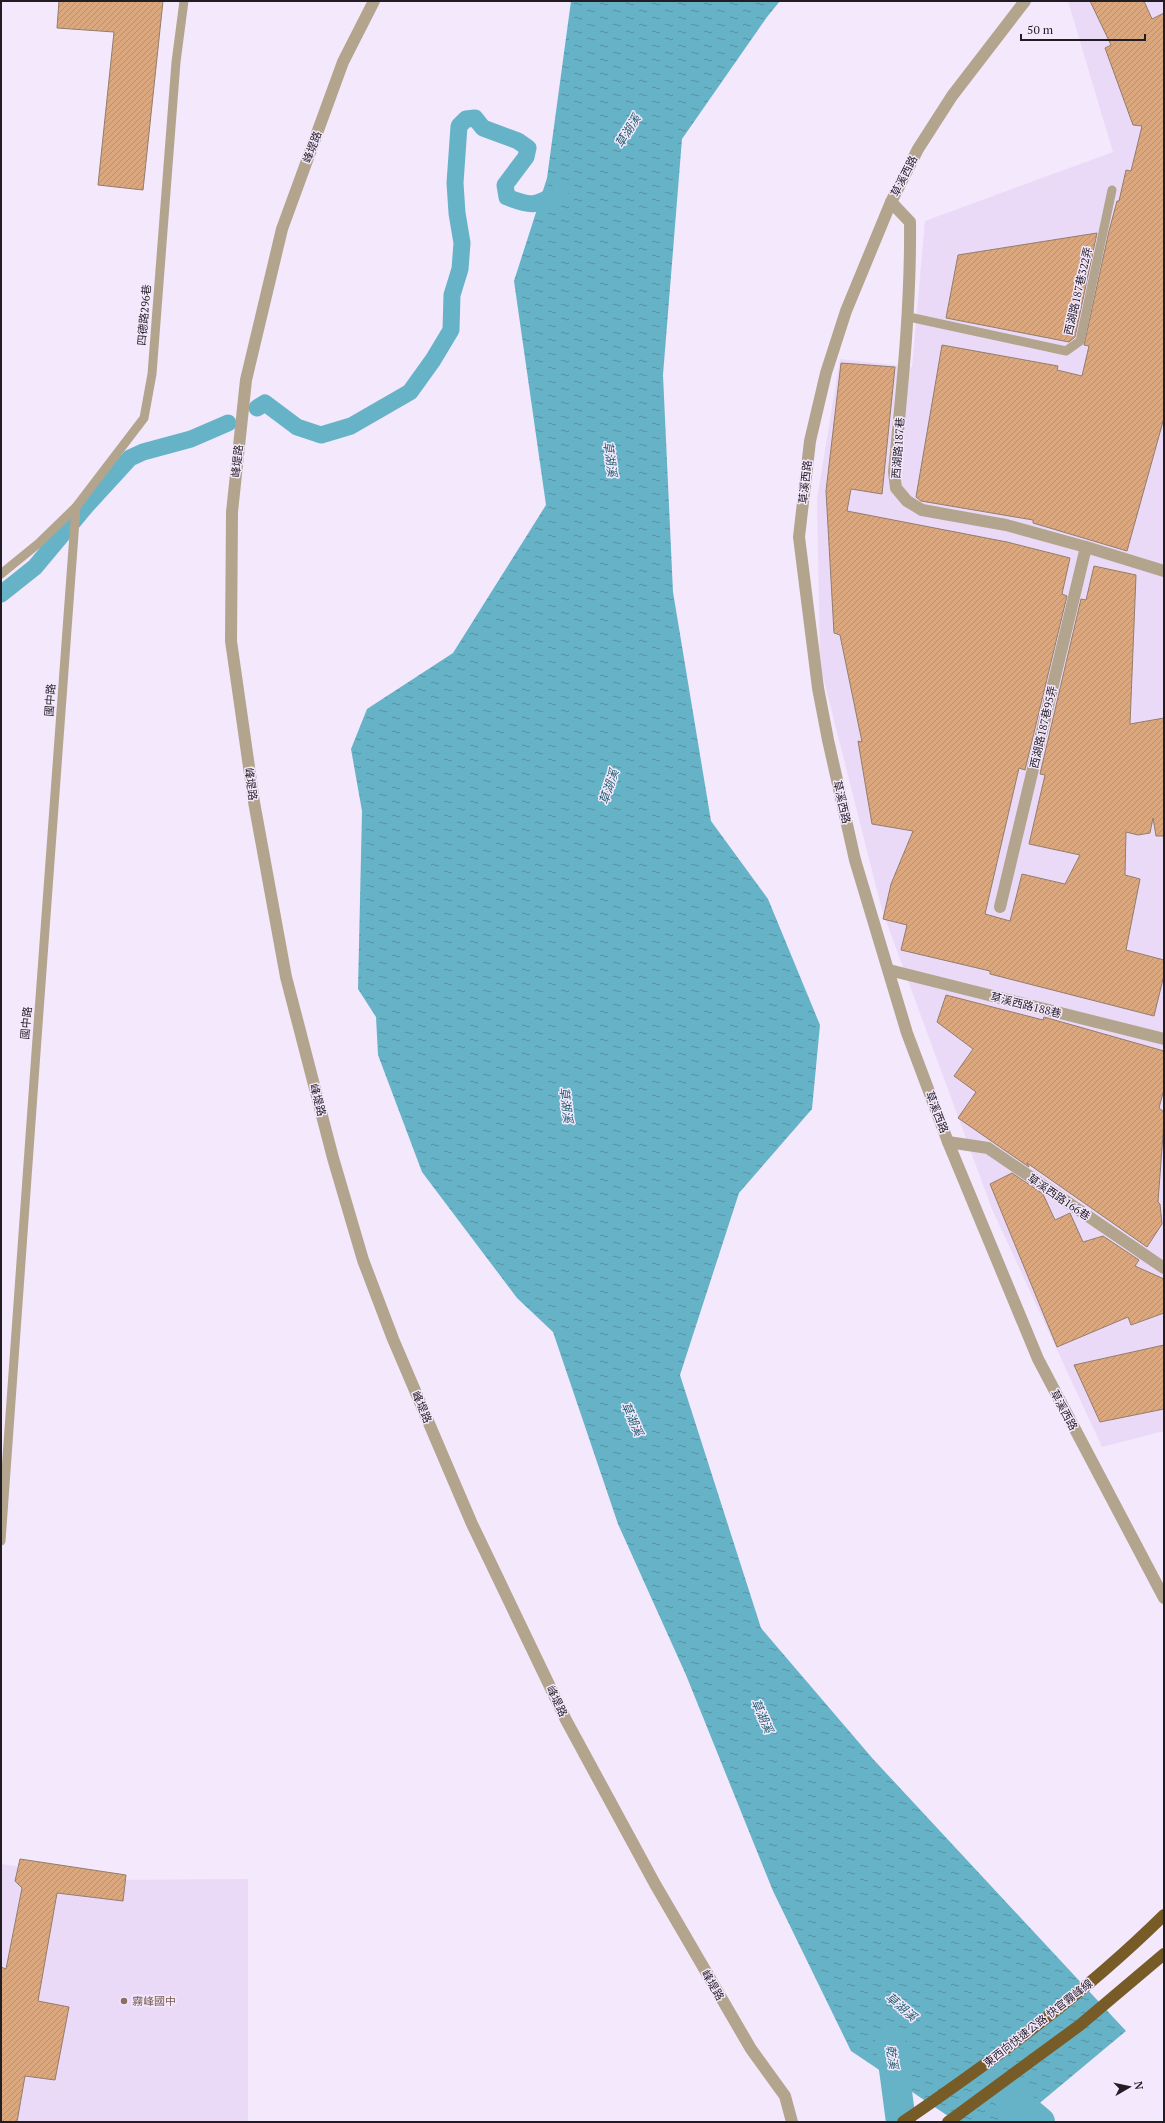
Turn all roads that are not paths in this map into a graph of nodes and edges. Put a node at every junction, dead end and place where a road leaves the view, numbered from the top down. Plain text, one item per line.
1 (184, 1) edge
2 (374, 1) edge
3 (1025, 1) edge
4 (1112, 190) dead end
5 (891, 202) junction
6 (909, 317) junction
7 (76, 508) junction
8 (1086, 547) junction
9 (1164, 571) edge
10 (1, 574) edge
11 (1000, 907) dead end
12 (889, 970) junction
13 (1164, 1039) edge
14 (948, 1142) junction
15 (1164, 1268) edge
16 (1, 1541) edge
17 (1164, 1598) edge
18 (1164, 1915) edge
19 (1164, 1954) edge
20 (792, 2122) edge
21 (903, 2122) edge
22 (948, 2122) edge

1 - 7 lane, 四德路296巷
2 - 20 street, 峰堤路
3 - 5 street, 草溪西路
4 - 6 lane, 西湖路187巷322弄
5 - 6 street, 西湖路187巷
5 - 12 street, 草溪西路
6 - 8 street, 西湖路187巷
7 - 10 lane, 四德路296巷
7 - 16 lane, 國中路
8 - 9 street, 西湖路187巷
8 - 11 street, 西湖路187巷95弄
12 - 13 street, 草溪西路188巷
12 - 14 street, 草溪西路
14 - 15 street, 草溪西路166巷
14 - 17 street, 草溪西路
18 - 21 highway, 東西向快速公路 快官霧峰線
19 - 22 highway

